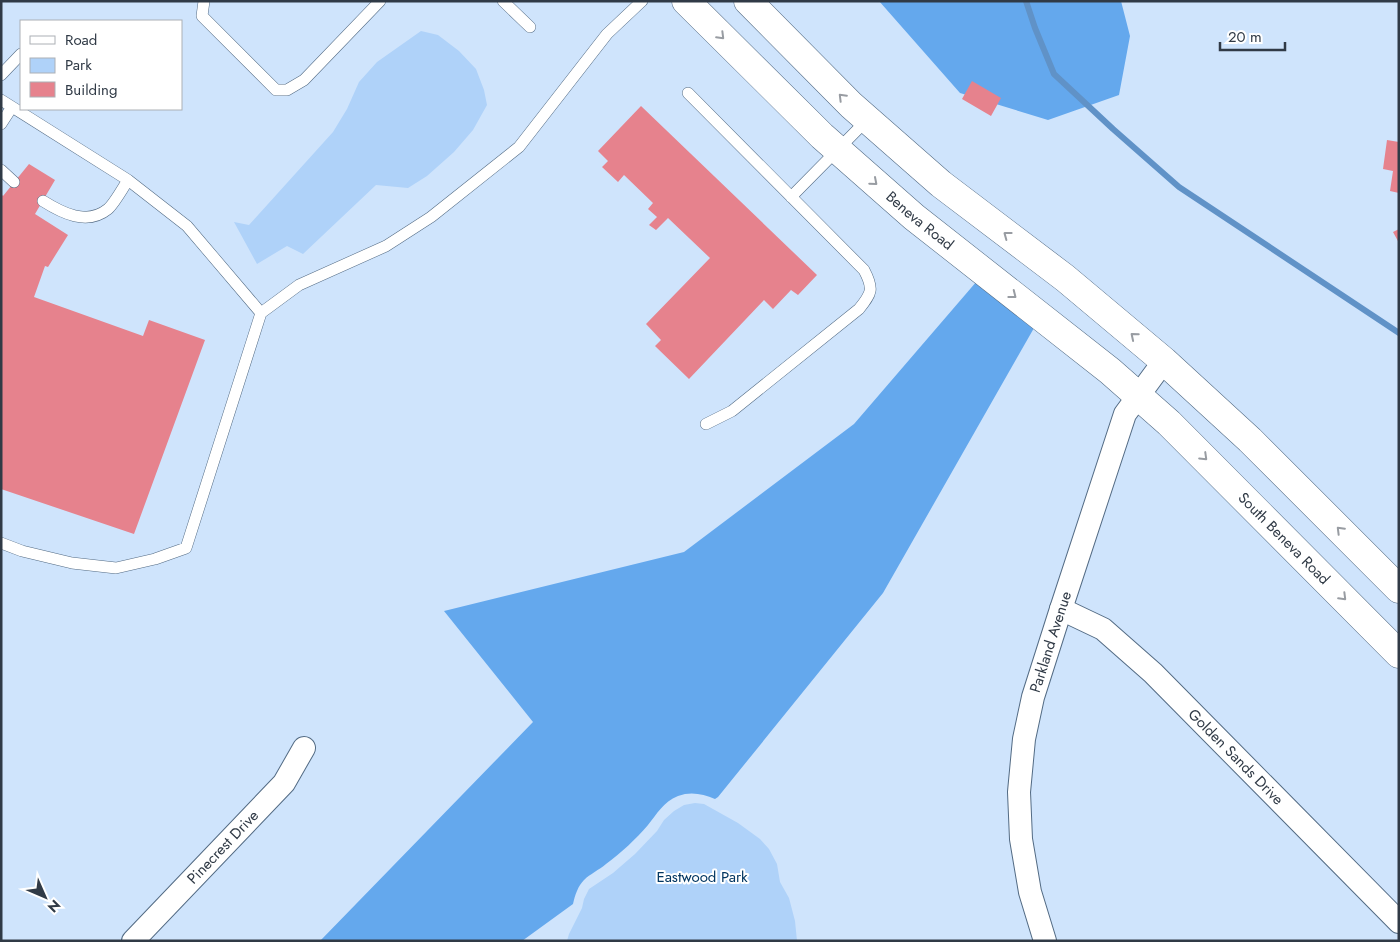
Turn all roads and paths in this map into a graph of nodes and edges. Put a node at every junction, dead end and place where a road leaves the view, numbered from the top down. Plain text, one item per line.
1 (204, 1) edge
2 (380, 1) edge
3 (503, 1) edge
4 (642, 1) edge
5 (686, 1) edge
6 (748, 1) edge
7 (530, 27) dead end
8 (20, 55) edge
9 (1, 75) edge
10 (688, 93) dead end
11 (1, 100) edge
12 (12, 107) junction
13 (867, 120) junction
14 (1, 124) edge
15 (837, 150) junction
16 (1, 170) edge
17 (128, 180) junction
18 (14, 182) dead end
19 (791, 197) junction
20 (43, 201) dead end
21 (261, 313) junction
22 (1164, 361) junction
23 (1139, 395) junction
24 (1169, 423) joint
25 (706, 424) dead end
26 (1, 543) edge
27 (1399, 589) edge
28 (1061, 609) junction
29 (1399, 654) edge
30 (304, 748) dead end
31 (1399, 922) edge
32 (133, 941) edge
33 (1045, 941) edge

1 - 2 lane
3 - 7 lane
4 - 21 lane
5 -> 15 main road, Beneva Road
13 -> 6 main road
8 - 9 lane
10 - 19 lane
11 - 12 lane
12 - 14 lane
12 - 17 lane
13 - 15 lane
22 -> 13 main road
15 - 19 lane
15 -> 23 main road, Beneva Road
16 - 18 lane
17 - 20 lane
17 - 21 lane
19 - 25 lane
21 - 26 lane
22 - 23 street, Parkland Avenue
27 -> 22 main road
23 - 24 main road, Beneva Road
23 - 28 street, Parkland Avenue
24 -> 29 main road, South Beneva Road
28 - 31 street, Golden Sands Drive
28 - 33 street, Parkland Avenue
30 - 32 street, Pinecrest Drive

